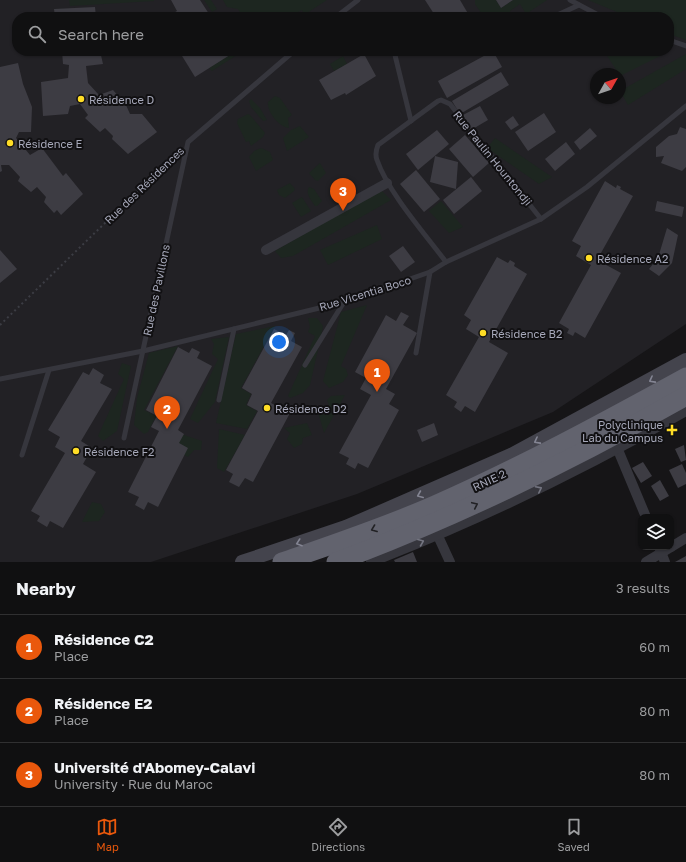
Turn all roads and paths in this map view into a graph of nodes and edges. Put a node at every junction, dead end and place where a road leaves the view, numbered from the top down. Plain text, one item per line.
1 (358, 0) edge
2 (570, 0) edge
3 (579, 5) junction
4 (342, 12) edge
5 (564, 12) edge
6 (592, 12) edge
7 (674, 42) edge
8 (686, 46) edge
9 (288, 56) edge
10 (395, 56) edge
11 (686, 106) edge
12 (411, 121) junction
13 (188, 142) junction
14 (387, 183) junction
15 (541, 219) junction
16 (266, 250) dead end
17 (446, 262) junction
18 (430, 272) junction
19 (344, 302) junction
20 (0, 325) edge
21 (234, 328) junction
22 (143, 351) junction
23 (416, 353) dead end
24 (686, 360) edge
25 (305, 365) dead end
26 (50, 370) junction
27 (686, 377) edge
28 (0, 380) edge
29 (686, 396) edge
30 (219, 400) dead end
31 (686, 411) edge
32 (124, 438) dead end
33 (618, 450) junction
34 (22, 455) dead end
35 (645, 514) edge
36 (438, 536) junction
37 (686, 538) edge
38 (674, 545) edge
39 (662, 554) edge
40 (242, 562) edge
41 (282, 562) edge
42 (336, 562) edge
43 (371, 562) edge
44 (450, 562) edge
45 (646, 562) edge

1 - 4 lane
2 - 3 lane
3 - 5 lane
3 - 6 lane
7 - 8 lane
9 - 13 lane, Rue des Résidences
10 - 12 lane
11 - 15 lane, Rue Vicentia Boco
12 - 14 lane
12 - 15 lane, Rue Paulin Hountondji
13 - 20 path, Rue des Résidences
13 - 22 lane, Rue des Pavillons
14 - 16 street
14 - 17 lane
15 - 17 lane, Rue Vicentia Boco
17 - 18 lane, Rue Vicentia Boco
18 - 19 lane, Rue Vicentia Boco
18 - 23 lane
19 - 21 lane, Rue Vicentia Boco
19 - 25 lane
21 - 22 lane, Rue Vicentia Boco
21 - 30 lane
22 - 26 lane, Rue Vicentia Boco
22 - 32 lane, Rue des Pavillons
24 -> 40 street
26 - 28 lane, Rue Vicentia Boco
26 - 34 lane
27 -> 41 highway, RNIE 2 / RNIE 2
42 -> 29 highway, RNIE 2 / RNIE 2
31 - 33 street
33 - 35 street
36 -> 33 street
43 -> 36 street
36 - 44 street
37 - 38 street
39 - 45 street

